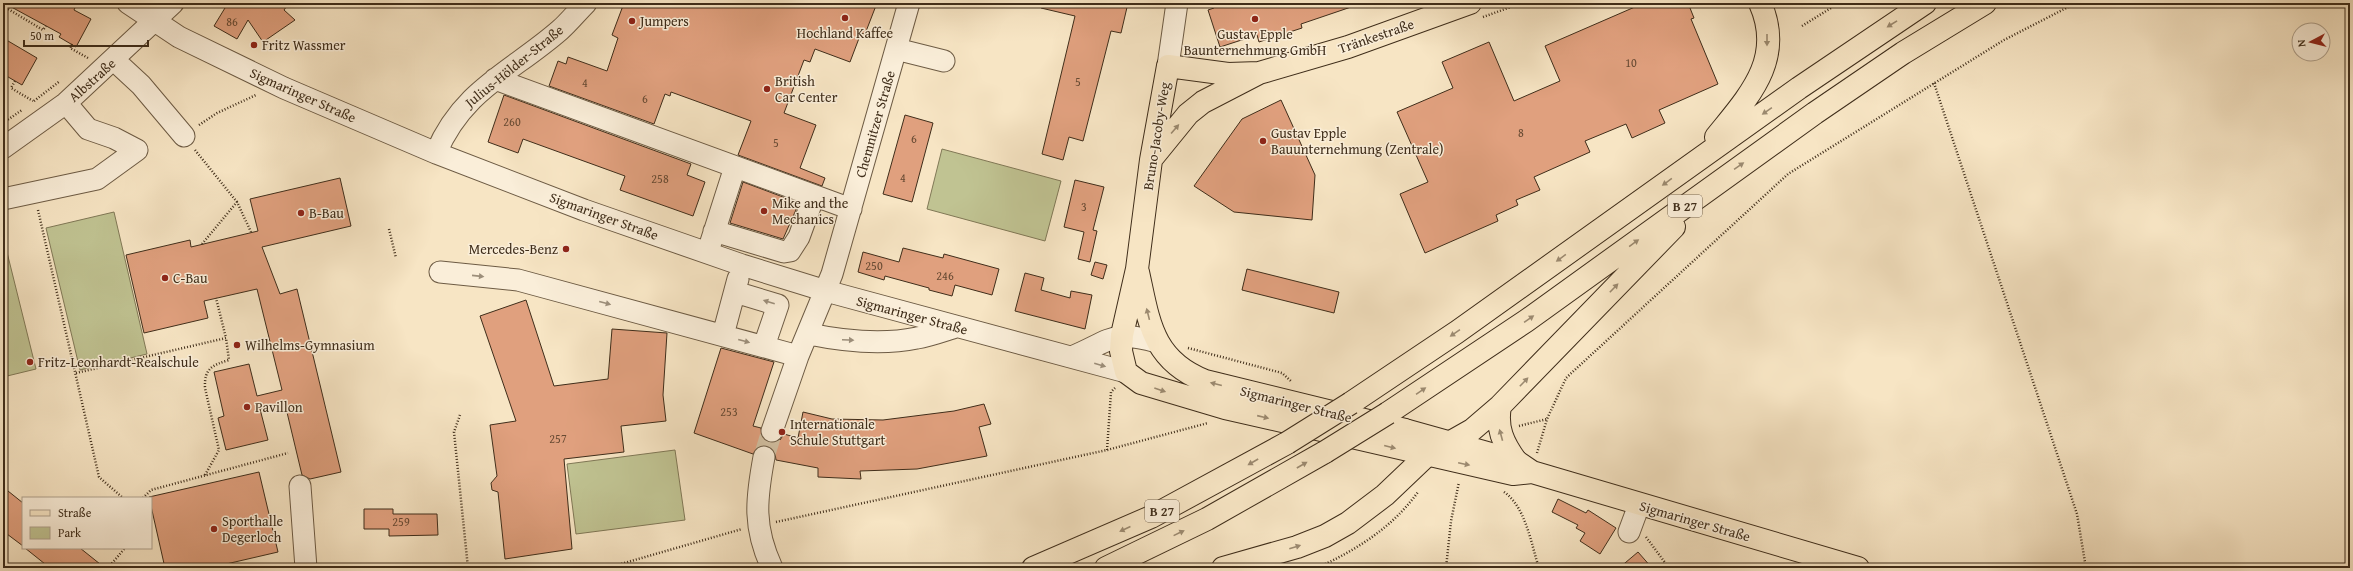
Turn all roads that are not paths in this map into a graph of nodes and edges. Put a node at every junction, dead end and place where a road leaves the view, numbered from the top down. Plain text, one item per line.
1 (128, 3) edge
2 (173, 3) edge
3 (586, 3) edge
4 (909, 3) edge
5 (1177, 3) edge
6 (1760, 3) edge
7 (1925, 3) edge
8 (1985, 3) edge
9 (1474, 11) edge
10 (154, 21) junction
11 (896, 49) junction
12 (114, 60) junction
13 (944, 61) dead end
14 (1168, 66) junction
15 (1259, 73) junction
16 (495, 79) junction
17 (66, 103) junction
18 (184, 136) road end
19 (3, 148) edge
20 (436, 153) junction
21 (1698, 159) junction
22 (1151, 160) junction
23 (735, 167) junction
24 (1716, 184) junction
25 (814, 196) junction
26 (3, 199) edge
27 (851, 209) junction
28 (714, 231) junction
29 (707, 253) junction
30 (742, 265) junction
31 (1137, 269) junction
32 (440, 272) dead end
33 (826, 291) junction
34 (735, 292) junction
35 (957, 327) junction
36 (809, 334) junction
37 (723, 335) junction
38 (1122, 335) junction
39 (1157, 342) junction
40 (764, 346) junction
41 (798, 356) junction
42 (1074, 356) junction
43 (1126, 372) junction
44 (1500, 406) junction
45 (1405, 430) junction
46 (772, 431) tunnel mouth
47 (1452, 443) junction
48 (1426, 456) junction
49 (764, 457) tunnel mouth
50 (1524, 467) junction
51 (300, 486) dead end
52 (306, 568) edge
53 (772, 568) edge
54 (1033, 568) edge
55 (1106, 568) edge
56 (1223, 568) edge
57 (1858, 568) edge

1 - 10 street, Sigmaringer Straße
2 - 10 street, Albstraße
3 - 16 street, Julius-Hölder-Straße
4 - 11 street, Chemnitzer Straße
5 - 14 street, Bruno-Jacoby-Weg
6 -> 21 main road
7 -> 21 main road, B 27
24 -> 8 main road, B 27
9 - 15 main road, Tränkestraße
10 - 12 street, Albstraße
10 - 20 street, Sigmaringer Straße
11 - 13 street
11 - 27 street, Chemnitzer Straße
12 - 17 street, Albstraße
12 - 18 street
14 - 15 main road, Tränkestraße
14 - 22 main road, Bruno-Jacoby-Weg
22 -> 15 main road, Tränkestraße
16 - 20 street, Julius-Hölder-Straße
16 - 23 street
17 - 19 street, Albstraße
17 - 26 street
20 - 29 street, Sigmaringer Straße
21 -> 54 main road, B 27, bridge
22 - 31 main road, Bruno-Jacoby-Weg
23 - 25 street
23 - 28 street
44 -> 24 main road
55 -> 24 main road, B 27, bridge
25 - 27 street
25 - 28 street
27 - 33 street, Chemnitzer Straße
28 - 29 street
29 - 30 street, Sigmaringer Straße
30 - 33 street, Sigmaringer Straße
30 - 34 street
31 - 38 main road, Bruno-Jacoby-Weg
39 -> 31 main road, Bruno-Jacoby-Weg
32 -> 37 street
33 - 35 street, Sigmaringer Straße
33 - 36 street, Chemnitzer Straße
34 - 37 street
40 -> 34 street
36 -> 35 street
35 - 42 street, Sigmaringer Straße
36 - 41 street, Chemnitzer Straße
37 -> 40 street
38 - 39 street
38 - 42 street
38 - 43 main road, Bruno-Jacoby-Weg
45 -> 39 main road, Sigmaringer Straße
40 - 41 street
41 - 46 street, Chemnitzer Straße
42 -> 43 street, Sigmaringer Straße
43 -> 48 main road, Sigmaringer Straße
44 - 47 main road
50 -> 44 main road
45 - 47 main road, Sigmaringer Straße
45 - 48 main road
47 - 48 main road
47 - 50 main road, Sigmaringer Straße
48 -> 50 main road, Sigmaringer Straße
56 -> 48 main road
49 - 53 street
50 - 57 main road, Sigmaringer Straße
51 - 52 street

